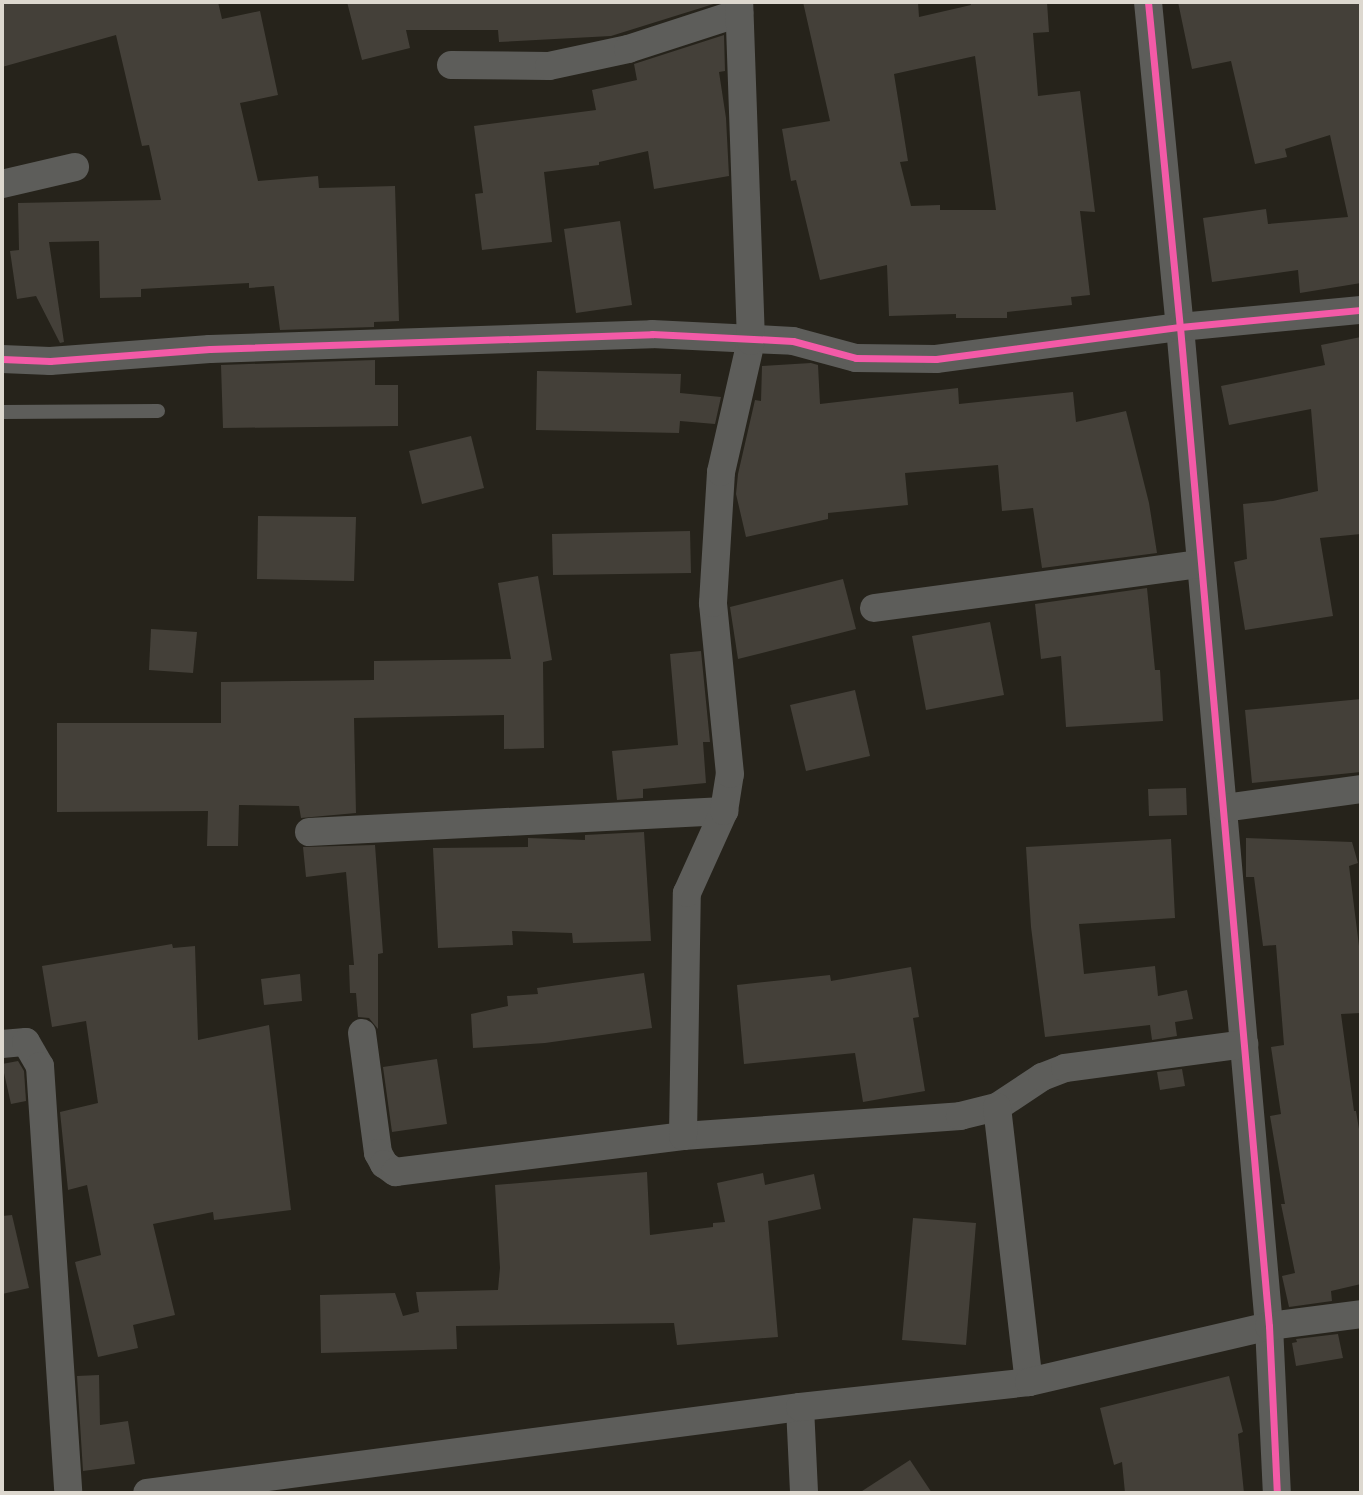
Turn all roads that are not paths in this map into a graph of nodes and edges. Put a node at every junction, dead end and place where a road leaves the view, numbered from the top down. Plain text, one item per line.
1 (1148, 2) edge
2 (739, 8) edge
3 (451, 65) dead end
4 (75, 167) dead end
5 (2, 184) edge
6 (1361, 310) edge
7 (1180, 327) junction
8 (751, 341) junction
9 (2, 359) edge
10 (158, 411) dead end
11 (2, 412) edge
12 (1200, 564) junction
13 (874, 608) dead end
14 (1361, 789) edge
15 (1224, 808) junction
16 (724, 811) junction
17 (309, 832) dead end
18 (362, 1033) dead end
19 (2, 1044) edge
20 (1244, 1044) junction
21 (997, 1107) junction
22 (683, 1136) junction
23 (1361, 1314) edge
24 (1269, 1326) junction
25 (1029, 1382) junction
26 (800, 1407) junction
27 (327, 1482) edge
28 (68, 1493) edge
29 (147, 1493) edge
30 (804, 1493) edge
31 (1277, 1493) edge

1 - 7 street
2 - 3 street
2 - 8 street
4 - 5 street
6 - 7 street
7 - 8 street
7 - 12 street
8 - 9 street
8 - 16 street
10 - 11 lane
12 - 13 street
12 - 15 street
14 - 15 street
15 - 20 street
16 - 17 street
16 - 22 street
18 - 22 street
19 - 28 street
20 - 21 street
20 - 24 street
21 - 22 street
21 - 25 street
23 - 24 street
24 - 25 street
24 - 31 street
25 - 26 street
26 - 27 street
26 - 30 street
27 - 29 street

